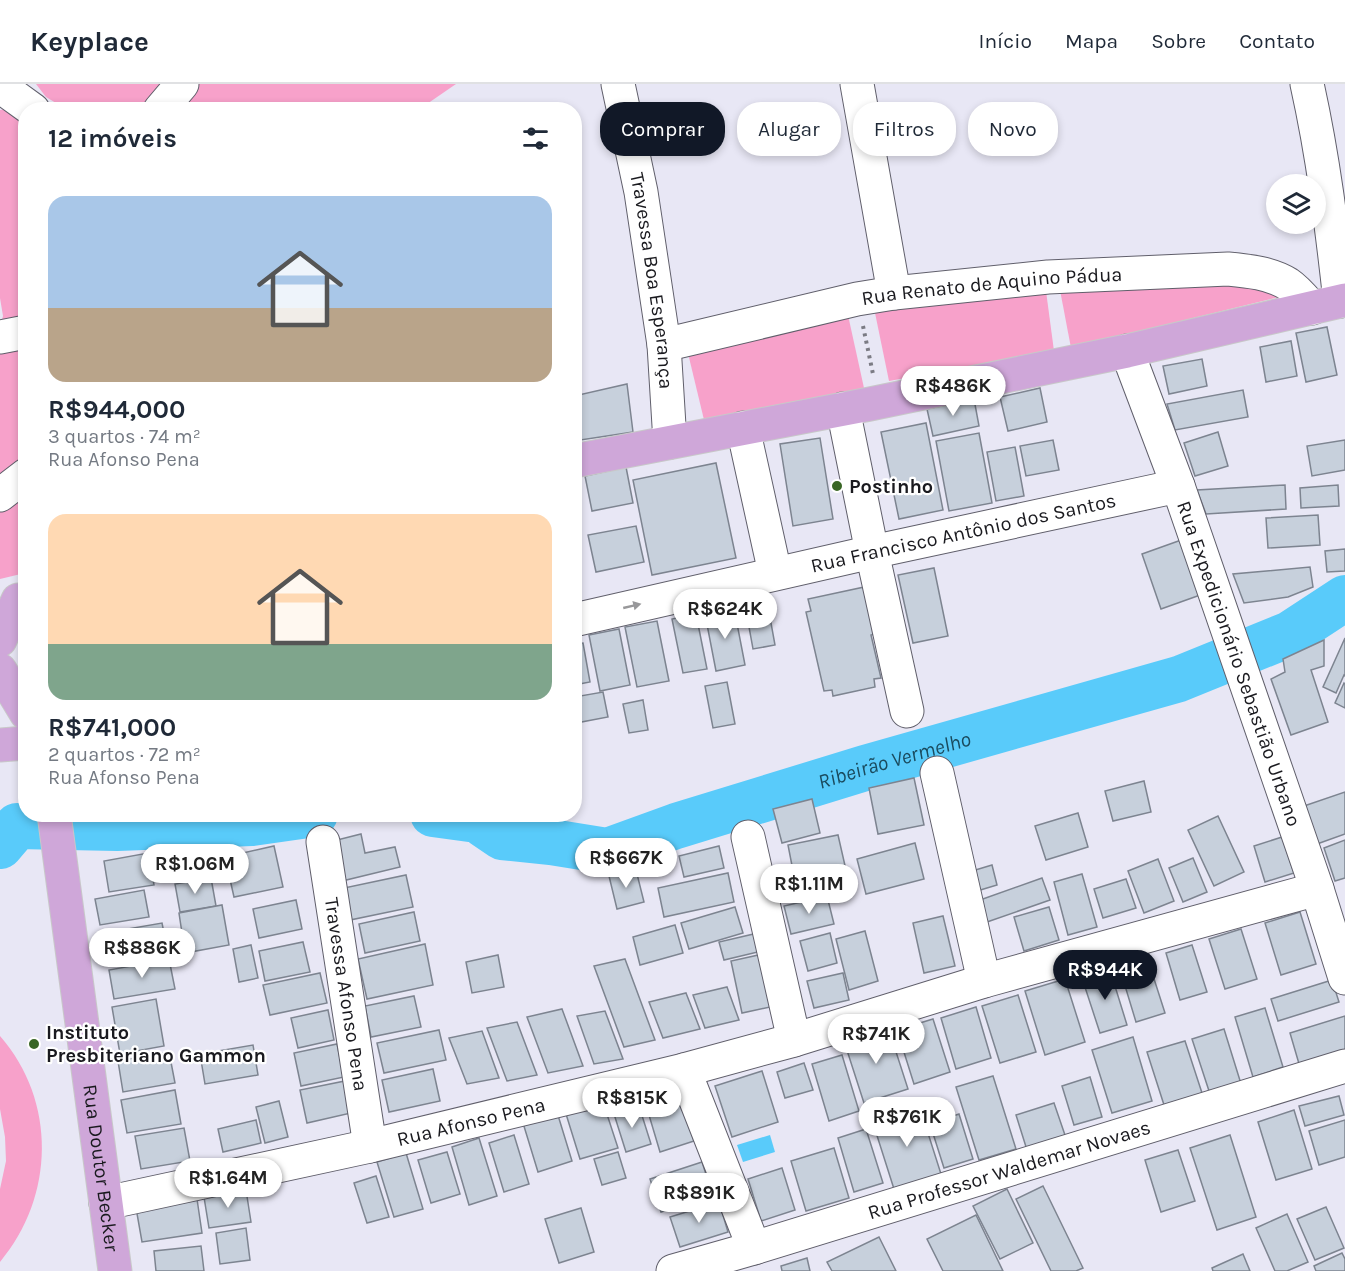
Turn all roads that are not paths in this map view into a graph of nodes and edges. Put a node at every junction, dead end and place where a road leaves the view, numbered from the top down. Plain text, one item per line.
1 (182, 84) edge
2 (618, 84) edge
3 (857, 84) edge
4 (1307, 84) edge
5 (0, 86) edge
6 (22, 102) edge
7 (167, 102) edge
8 (1332, 131) edge
9 (894, 293) junction
10 (1332, 303) edge
11 (18, 334) edge
12 (0, 337) edge
13 (664, 345) junction
14 (1127, 351) junction
15 (857, 407) junction
16 (742, 428) junction
17 (670, 442) junction
18 (582, 460) edge
19 (18, 481) edge
20 (1178, 486) junction
21 (0, 495) edge
22 (872, 552) junction
23 (775, 573) junction
24 (15, 602) edge
25 (582, 618) edge
26 (0, 640) edge
27 (907, 711) dead end
28 (18, 744) edge
29 (0, 745) edge
30 (937, 773) dead end
31 (55, 822) edge
32 (748, 837) dead end
33 (323, 842) dead end
34 (1317, 889) junction
35 (1345, 978) edge
36 (984, 981) junction
37 (794, 1040) junction
38 (1345, 1066) edge
39 (684, 1070) junction
40 (370, 1146) junction
41 (106, 1203) junction
42 (754, 1248) junction
43 (115, 1271) edge
44 (673, 1271) edge

1 - 7 street
2 - 13 street, Travessa Boa Esperança
3 - 9 street
4 - 8 street
5 - 6 street
8 - 10 street
9 - 10 street, Rua Renato de Aquino Pádua
9 - 13 street, Rua Renato de Aquino Pádua
10 - 14 main road
11 - 12 street
13 - 17 street, Travessa Boa Esperança
14 - 15 main road
14 - 20 street, Rua Expedicionário Sebastião Urbano
15 - 16 main road
15 - 22 street
16 - 17 main road
16 - 23 street
17 - 18 main road
19 - 21 street
20 - 22 street, Rua Francisco Antônio dos Santos
20 - 34 street, Rua Expedicionário Sebastião Urbano
22 - 23 street, Rua Francisco Antônio dos Santos
22 - 27 street
25 -> 23 street, Rua Francisco Antônio dos Santos
24 - 26 main road
28 - 29 main road
30 - 36 street
31 - 41 main road, Rua Doutor Becker
32 - 37 street
33 - 40 street, Travessa Afonso Pena
34 - 35 street, Rua Expedicionário Sebastião Urbano
34 - 36 street, Rua Afonso Pena
36 - 37 street, Rua Afonso Pena
37 - 39 street, Rua Afonso Pena
38 - 42 street, Rua Professor Waldemar Novaes
39 - 40 street, Rua Afonso Pena
39 - 42 street
40 - 41 street, Rua Afonso Pena
41 - 43 main road, Rua Doutor Becker
42 - 44 street, Rua Professor Waldemar Novaes

